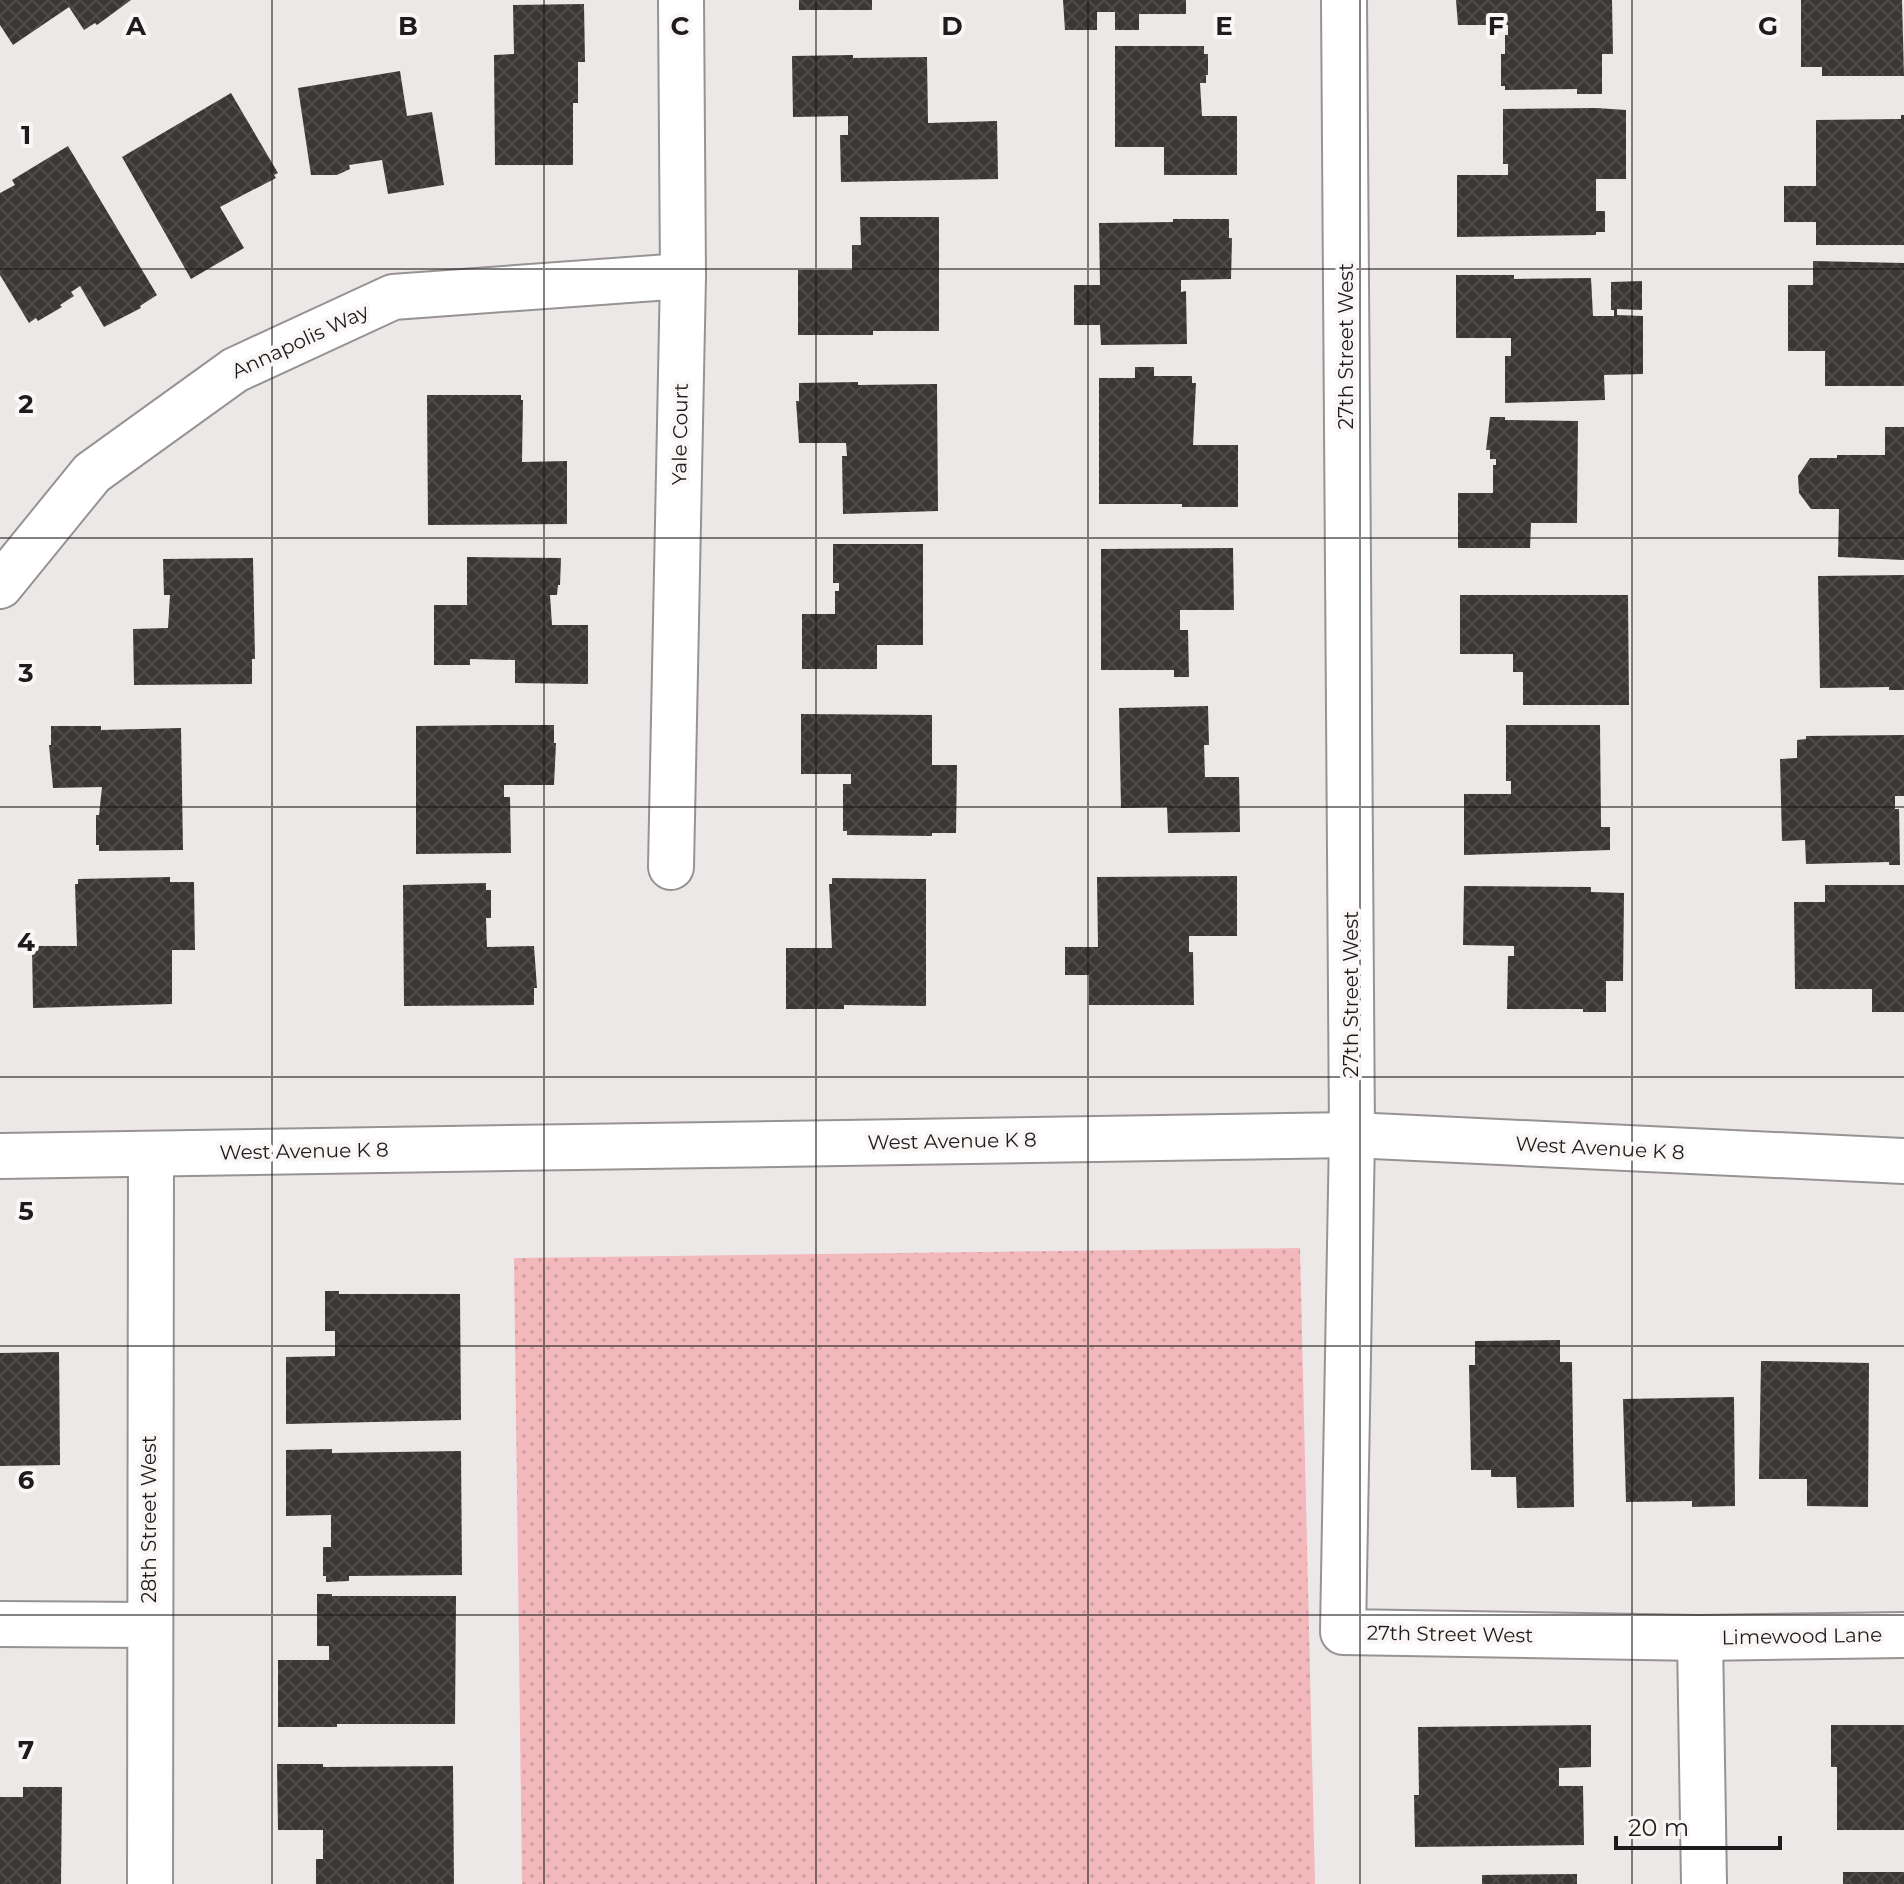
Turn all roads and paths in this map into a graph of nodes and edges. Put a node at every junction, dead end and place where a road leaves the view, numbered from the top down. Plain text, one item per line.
1 (681, 0) edge
2 (1344, 0) edge
3 (683, 276) junction
4 (0, 586) edge
5 (671, 867) dead end
6 (1352, 1135) junction
7 (151, 1154) junction
8 (0, 1156) edge
9 (1904, 1161) edge
10 (0, 1624) edge
11 (148, 1625) junction
12 (1904, 1635) edge
13 (1700, 1638) junction
14 (150, 1884) edge
15 (1704, 1884) edge

1 - 3 street, Yale Court
2 - 6 street, 27th Street West
3 - 4 street, Annapolis Way
3 - 5 street, Yale Court
6 - 7 street, West Avenue K 8
6 - 9 street, West Avenue K 8
6 - 13 street, 27th Street West
7 - 8 street, West Avenue K 8
7 - 11 street, 28th Street West
10 - 11 street
11 - 14 street, 28th Street West
12 - 13 street, Limewood Lane
13 - 15 street

